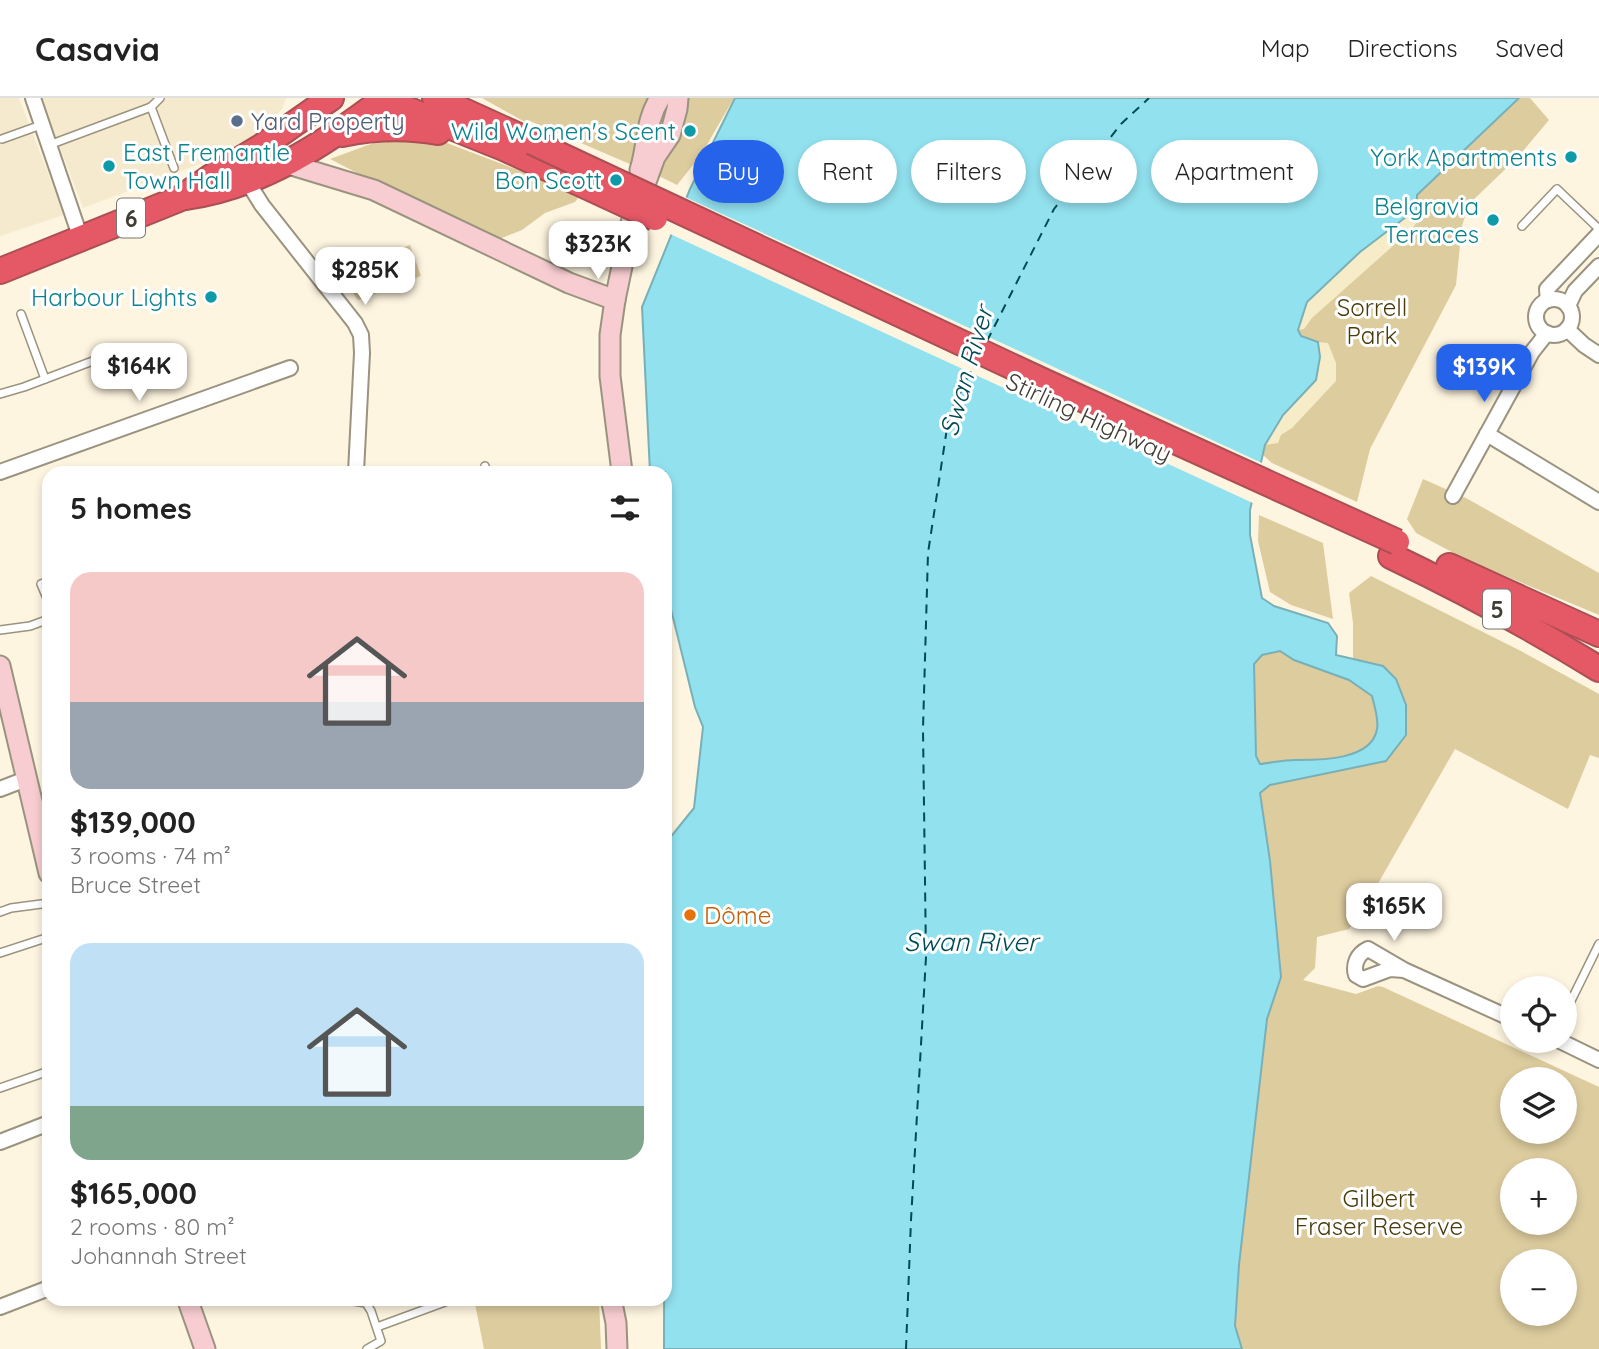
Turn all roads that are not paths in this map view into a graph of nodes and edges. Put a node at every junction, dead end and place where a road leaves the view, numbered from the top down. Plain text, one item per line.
1 (33, 98) edge
2 (160, 98) edge
3 (297, 98) edge
4 (331, 98) edge
5 (435, 98) edge
6 (660, 98) edge
7 (678, 98) edge
8 (382, 99) edge
9 (151, 107) junction
10 (468, 115) edge
11 (293, 124) junction
12 (41, 125) junction
13 (334, 136) junction
14 (2, 139) dead end
15 (48, 145) junction
16 (285, 163) junction
17 (174, 168) dead end
18 (247, 181) junction
19 (181, 198) junction
20 (1522, 226) dead end
21 (1599, 232) edge
22 (81, 239) junction
23 (1599, 266) edge
24 (0, 271) edge
25 (609, 298) junction
26 (1548, 300) junction
27 (1568, 306) junction
28 (21, 314) dead end
29 (1567, 329) junction
30 (1547, 333) junction
31 (1599, 355) edge
32 (98, 359) dead end
33 (290, 368) dead end
34 (45, 379) junction
35 (0, 394) edge
36 (1487, 434) junction
37 (356, 466) edge
38 (613, 466) edge
39 (621, 466) edge
40 (0, 472) edge
41 (1452, 496) dead end
42 (1599, 502) edge
43 (1394, 549) junction
44 (42, 621) edge
45 (0, 630) edge
46 (1599, 634) edge
47 (0, 666) edge
48 (1599, 668) edge
49 (26, 779) junction
50 (0, 789) edge
51 (42, 844) edge
52 (42, 904) edge
53 (0, 912) edge
54 (42, 939) edge
55 (1599, 944) edge
56 (0, 953) edge
57 (1404, 970) dead end
58 (1577, 989) edge
59 (1500, 1014) edge
60 (1577, 1049) edge
61 (1599, 1060) edge
62 (42, 1073) edge
63 (0, 1088) edge
64 (42, 1127) edge
65 (0, 1142) edge
66 (42, 1291) edge
67 (190, 1306) edge
68 (367, 1306) edge
69 (433, 1306) edge
70 (613, 1306) edge
71 (625, 1306) edge
72 (0, 1307) edge
73 (377, 1327) junction
74 (205, 1349) edge
75 (367, 1349) edge
76 (617, 1349) edge
77 (626, 1349) edge

1 - 12 street
2 - 9 lane
3 - 11 highway
4 - 11 highway, 6
5 - 10 highway, Stirling Highway / 5
6 - 25 street
7 - 25 street
8 - 10 highway, Stirling Highway / 5
8 - 13 highway, 6
9 - 15 lane
9 - 17 lane
10 - 13 highway
10 - 43 highway, Stirling Highway / 5, bridge
11 - 19 highway, 6
12 - 14 lane
12 - 15 street
13 - 16 highway, 6
15 - 22 street
16 - 18 highway, 6
16 - 25 street
18 - 19 highway, 6
18 - 37 street
19 - 22 highway, 6
20 - 21 lane
21 - 26 street
22 - 24 highway, 6
23 - 27 street
25 - 38 street
25 - 39 street
26 - 27 street
26 - 30 street
27 - 29 street
28 - 34 lane
29 - 30 street
29 - 31 street
30 - 36 street
32 - 34 lane
33 - 40 street
34 - 35 lane
36 - 41 street
36 - 42 street
43 - 46 highway, Stirling Highway / 5
43 - 48 highway, Stirling Highway / 5
44 - 45 lane
47 - 49 street
49 - 50 street
49 - 51 street
52 - 53 lane
54 - 56 lane
55 - 58 lane
57 - 59 street
60 - 61 street
62 - 63 lane
64 - 65 street
66 - 72 street
67 - 74 street
68 - 73 lane
69 - 73 lane
70 - 76 street
71 - 77 street
73 - 75 lane

